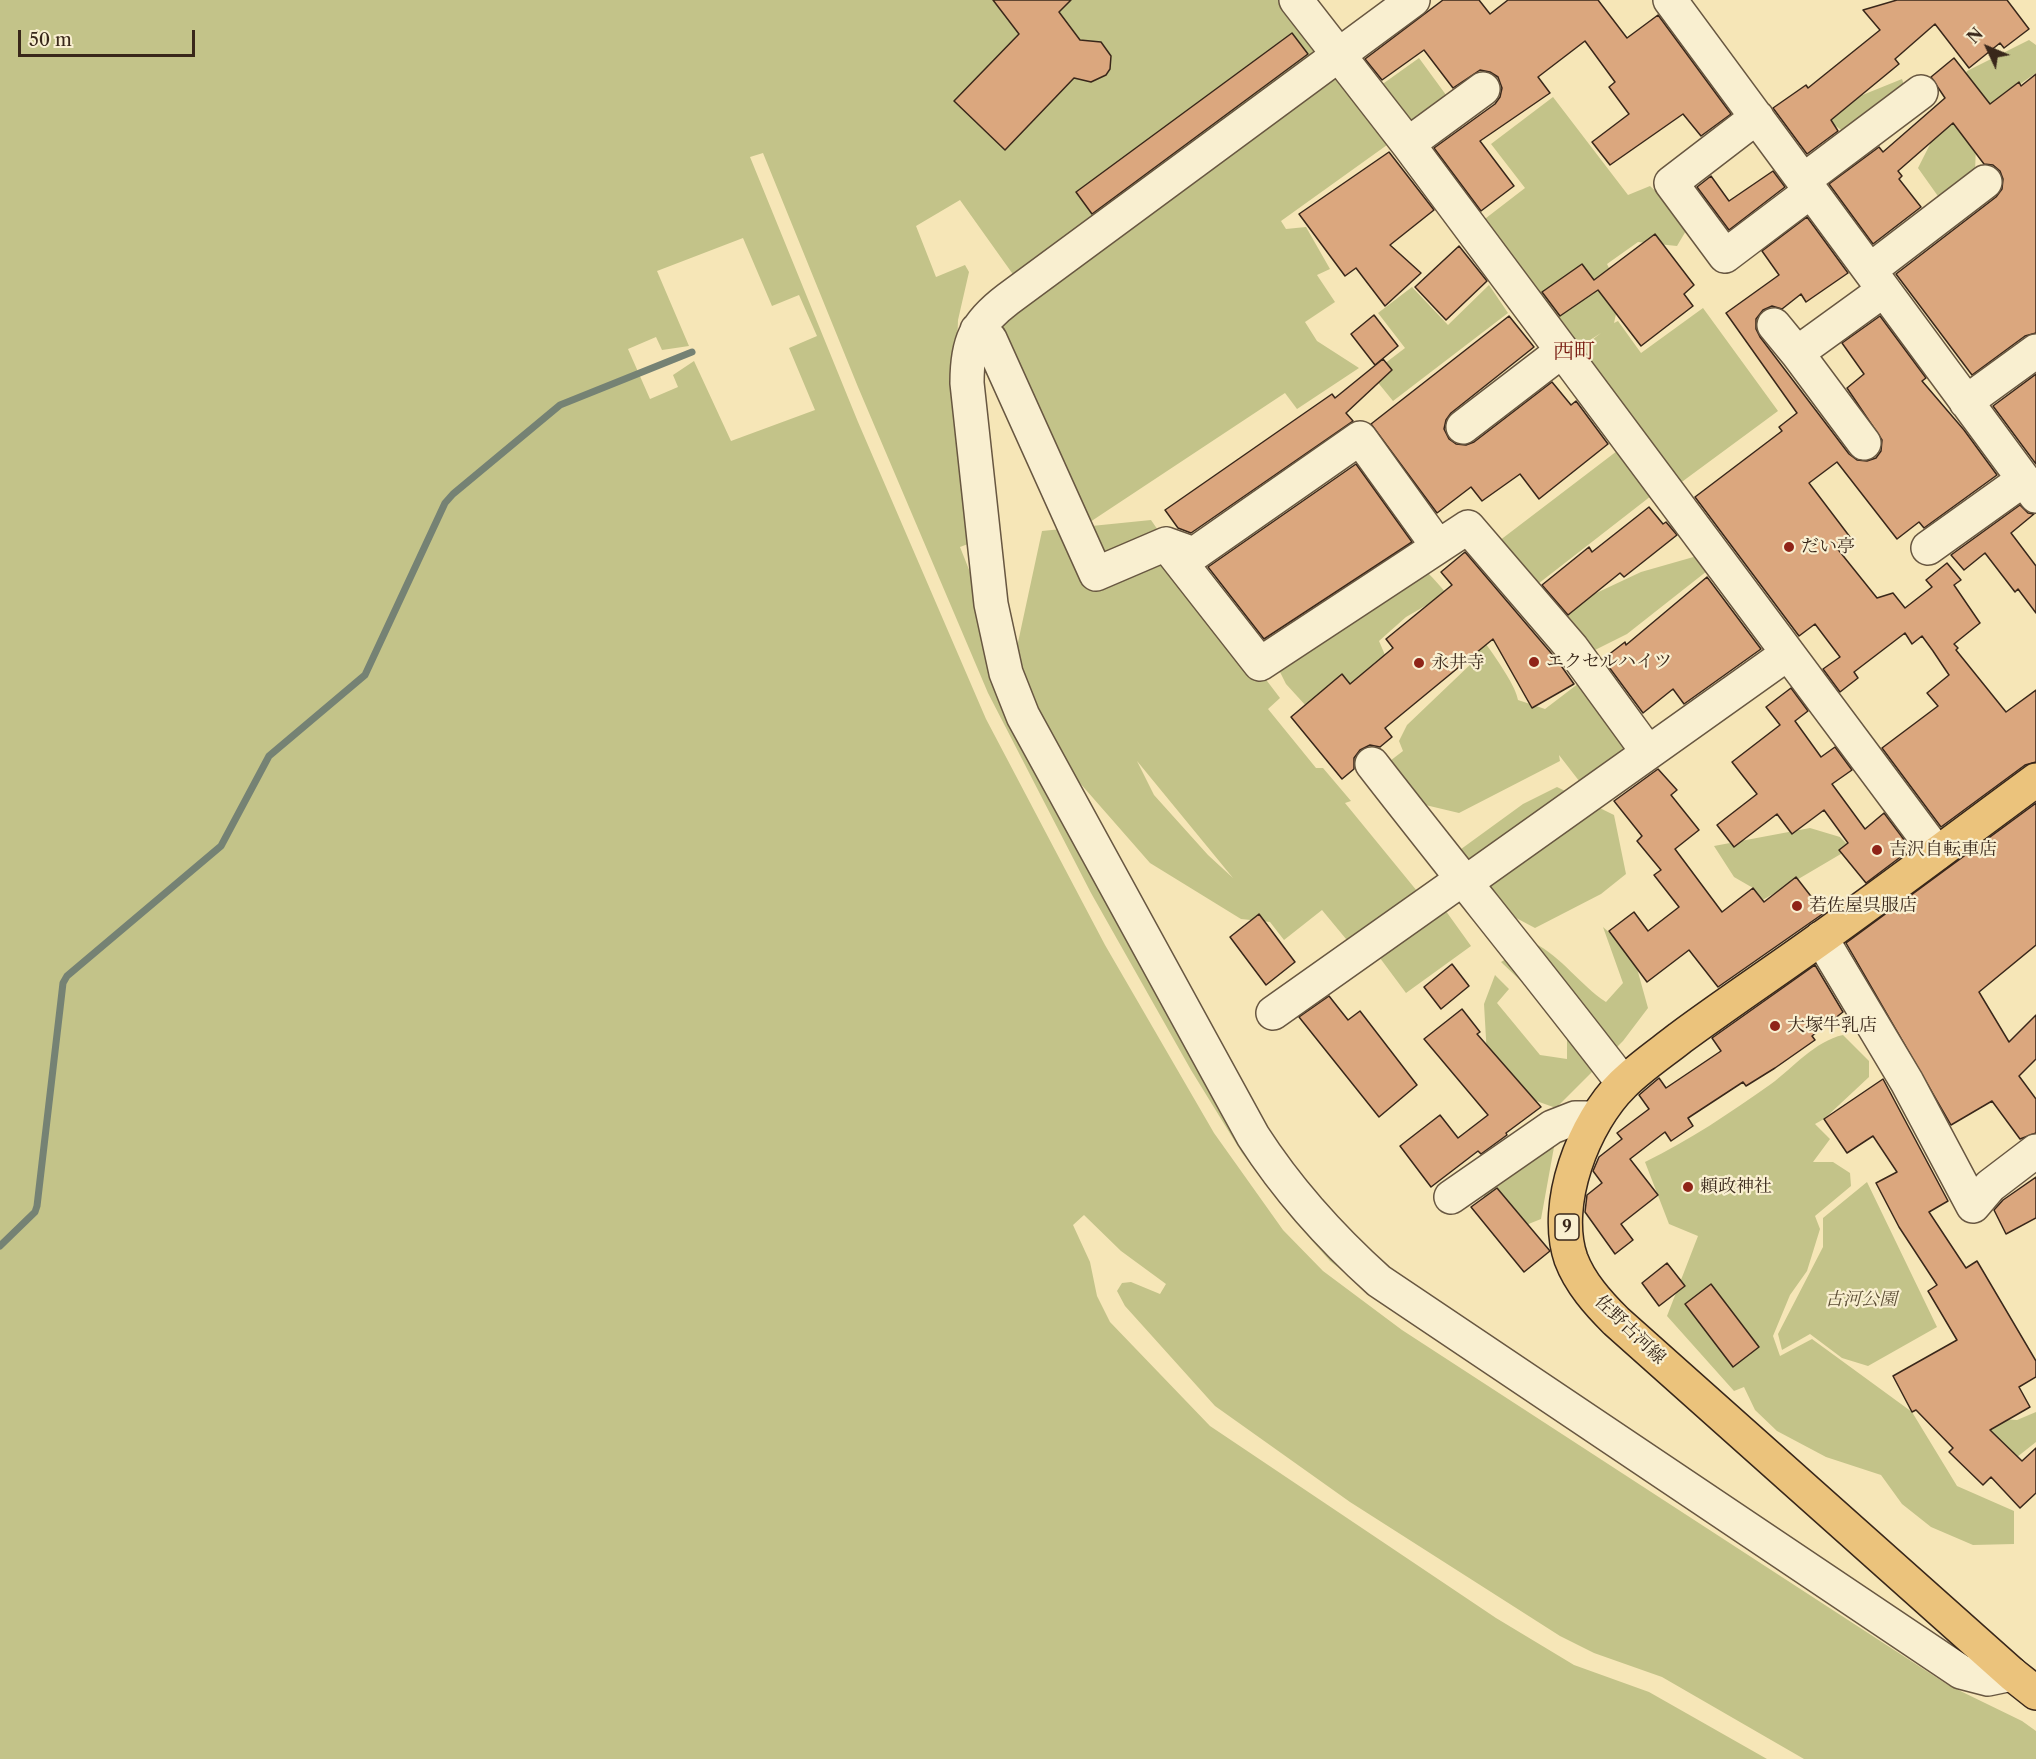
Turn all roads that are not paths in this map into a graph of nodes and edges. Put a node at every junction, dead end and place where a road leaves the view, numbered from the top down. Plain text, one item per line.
1 (1296, 0) edge
2 (1413, 0) edge
3 (1670, 0) edge
4 (1339, 56) junction
5 (1483, 88) dead end
6 (1921, 92) dead end
7 (1757, 117) junction
8 (1408, 144) junction
9 (1985, 182) dead end
10 (1808, 185) junction
11 (1877, 280) junction
12 (1774, 325) dead end
13 (977, 330) junction
14 (1562, 351) junction
15 (2036, 351) edge
16 (1797, 353) junction
17 (1966, 402) junction
18 (1462, 427) dead end
19 (1864, 443) dead end
20 (2030, 488) edge
21 (1166, 544) junction
22 (1437, 545) junction
23 (1928, 548) dead end
24 (1787, 654) junction
25 (1647, 751) junction
26 (1372, 764) dead end
27 (2036, 780) edge
28 (1937, 853) junction
29 (1461, 880) junction
30 (1821, 938) junction
31 (1274, 1013) dead end
32 (1623, 1083) junction
33 (1596, 1118) junction
34 (2036, 1151) edge
35 (1451, 1197) dead end
36 (2024, 1684) edge

1 - 4 street
2 - 4 street
3 - 7 street
4 - 8 street
4 - 13 street
5 - 8 street
6 - 10 street
7 - 10 street
7 - 10 street
8 - 14 street
9 - 11 street
10 - 11 street
11 - 16 street
11 - 17 street
12 - 16 street
13 - 21 street
13 - 36 street
14 - 18 street
14 - 24 street
15 - 17 street
16 - 19 street
17 - 20 street
20 - 23 street
21 - 22 street
21 - 22 street
22 - 25 street
24 - 25 street
24 - 28 street
25 - 29 street
26 - 29 street
27 - 28 main road, 佐野古河線 / 9
28 - 30 main road, 佐野古河線 / 9
29 - 31 street
29 - 32 street
30 - 32 main road, 佐野古河線 / 9
30 - 34 street
32 - 33 main road, 佐野古河線 / 9
33 - 35 street
33 - 36 main road, 佐野古河線 / 9

